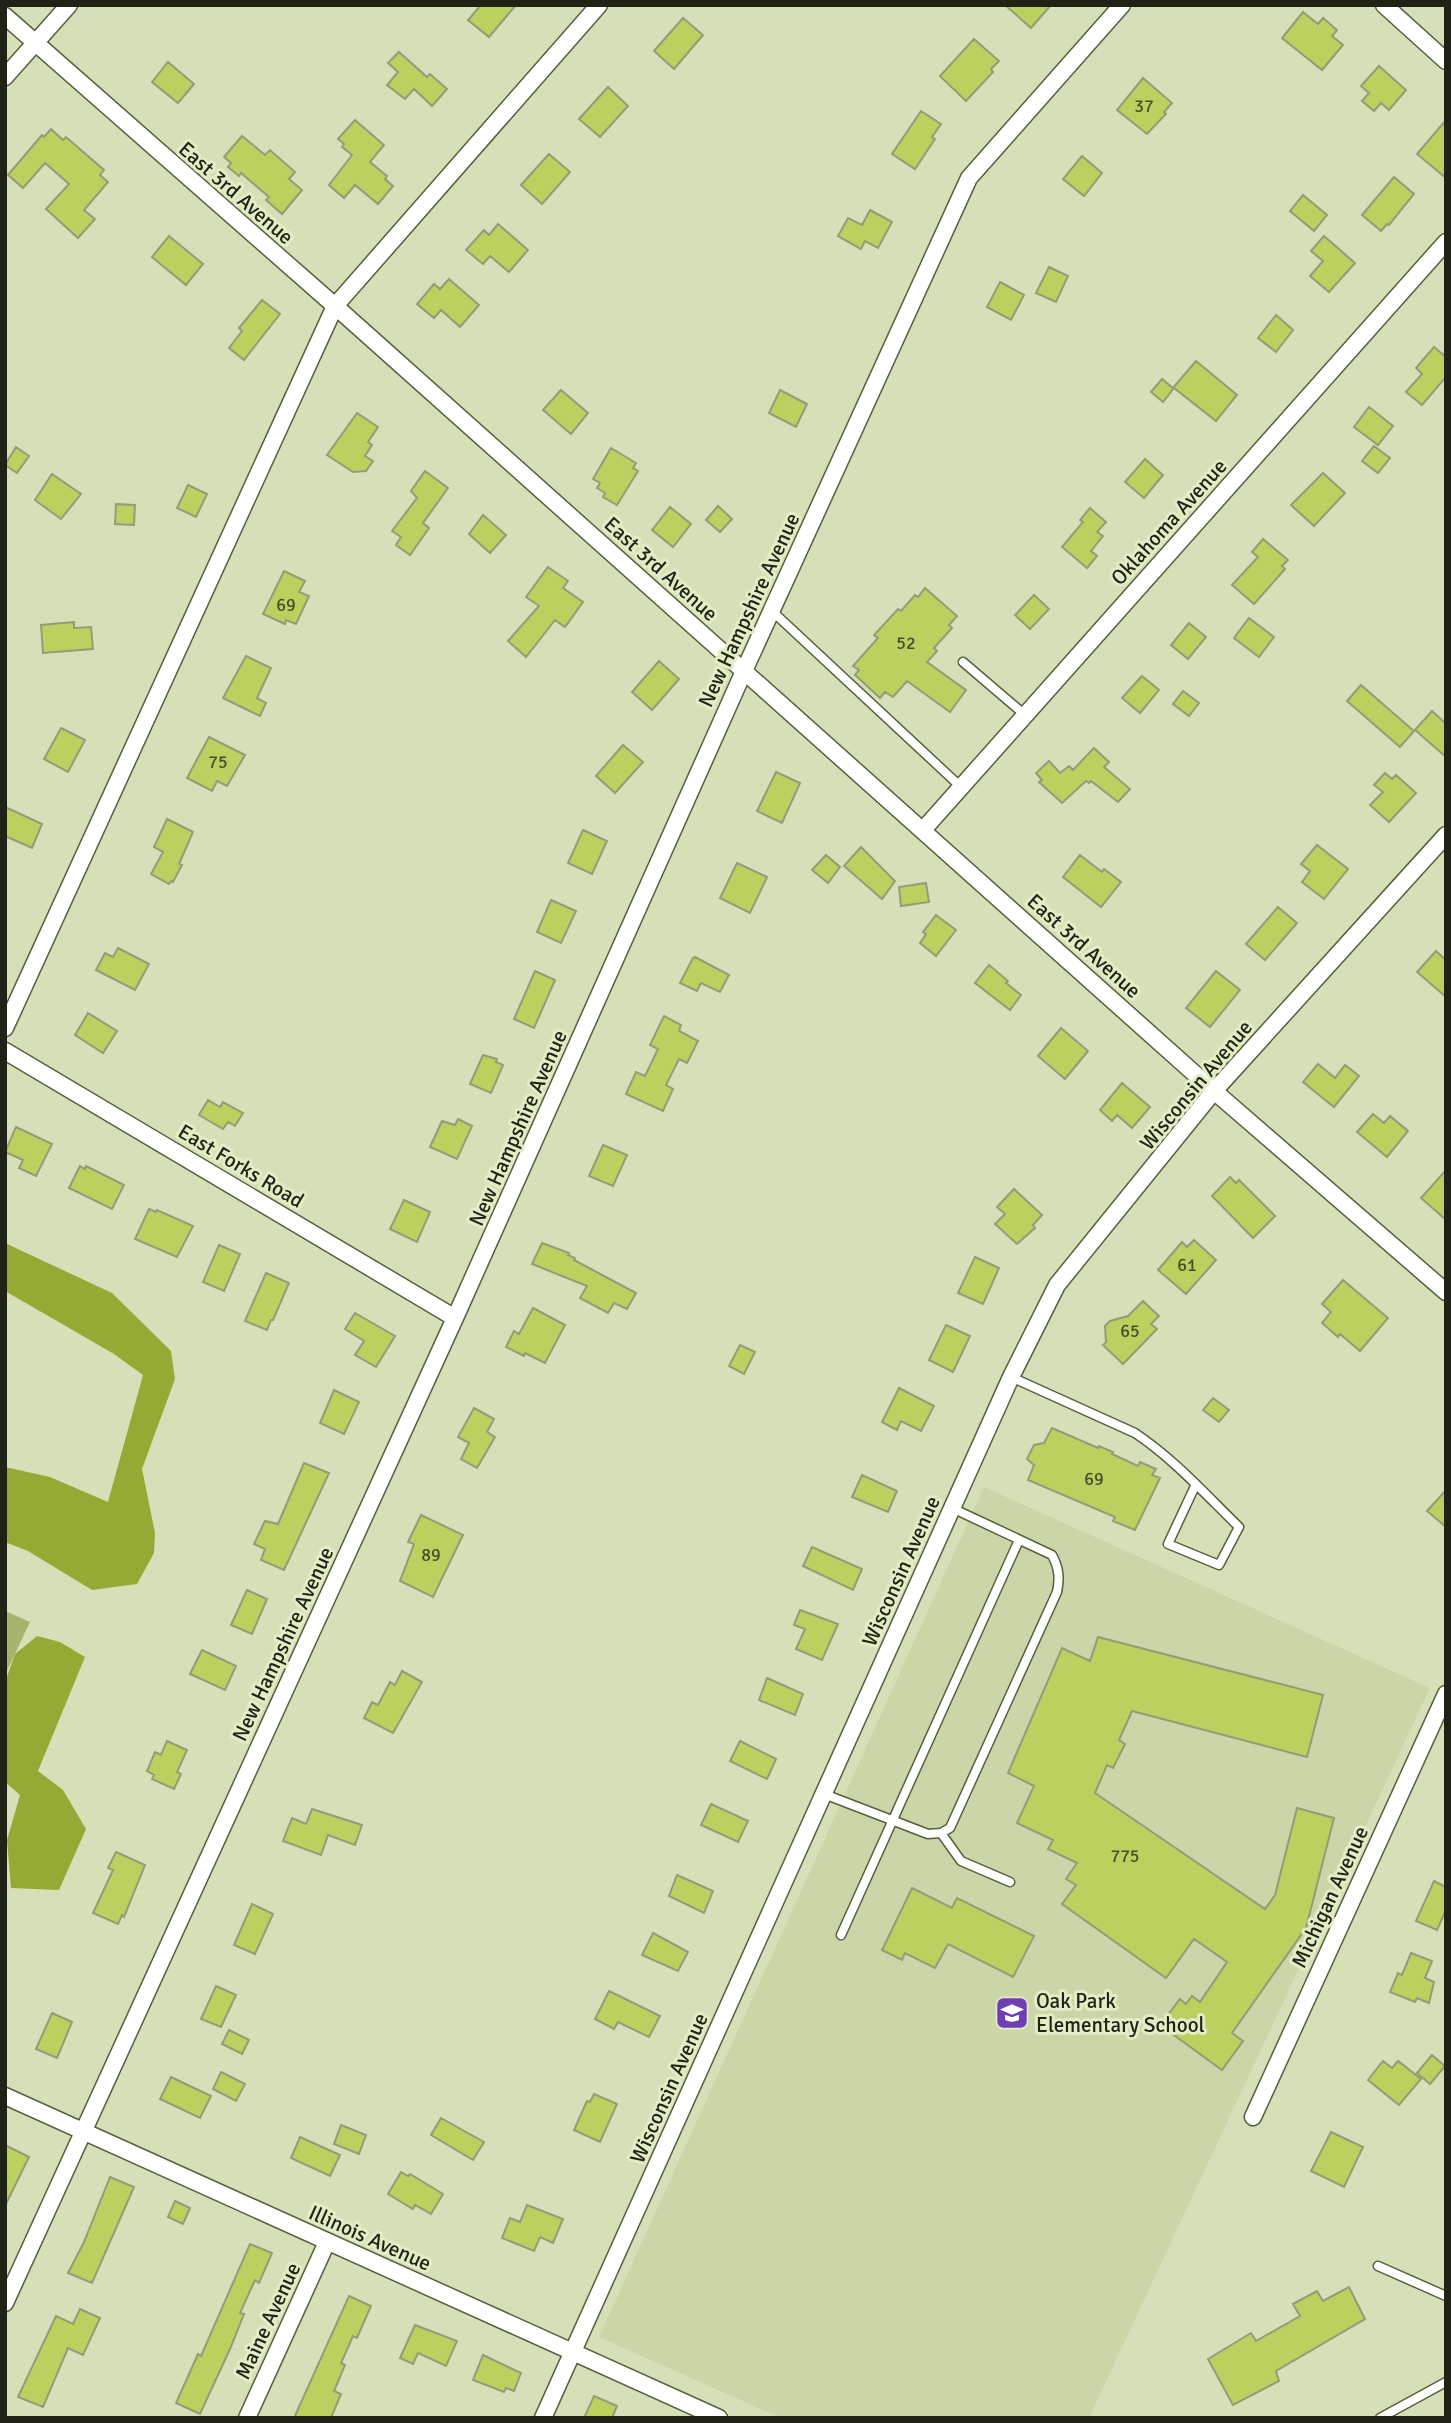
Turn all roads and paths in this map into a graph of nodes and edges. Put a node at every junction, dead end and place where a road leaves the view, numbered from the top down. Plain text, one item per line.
1 (69, 5) edge
2 (599, 5) edge
3 (1122, 5) edge
4 (1384, 5) edge
5 (5, 16) edge
6 (36, 43) junction
7 (1446, 61) edge
8 (5, 77) edge
9 (1446, 242) edge
10 (335, 306) junction
11 (772, 611) junction
12 (963, 662) dead end
13 (744, 671) junction
14 (1025, 715) junction
15 (961, 787) junction
16 (923, 830) junction
17 (1446, 835) edge
18 (5, 1028) edge
19 (5, 1051) edge
20 (1214, 1091) junction
21 (1446, 1292) edge
22 (455, 1318) junction
23 (1011, 1377) junction
24 (1196, 1484) junction
25 (952, 1508) junction
26 (1018, 1540) junction
27 (1446, 1694) edge
28 (824, 1794) junction
29 (893, 1821) junction
30 (941, 1833) junction
31 (1010, 1882) dead end
32 (841, 1935) dead end
33 (5, 2096) edge
34 (1253, 2117) dead end
35 (83, 2130) junction
36 (327, 2242) junction
37 (1378, 2266) dead end
38 (1446, 2296) edge
39 (5, 2303) edge
40 (574, 2351) junction
41 (1446, 2382) edge
42 (247, 2418) edge
43 (543, 2418) edge
44 (719, 2418) edge
45 (1380, 2418) edge

1 - 6 street
2 - 10 street
3 - 11 street, New Hampshire Avenue
4 - 7 street
5 - 6 street, East 3rd Avenue
6 - 8 street
6 - 10 street, East 3rd Avenue
9 - 14 street, Oklahoma Avenue
10 - 13 street, East 3rd Avenue
10 - 18 street
11 - 13 street, New Hampshire Avenue
11 - 15 lane
12 - 14 lane
13 - 16 street, East 3rd Avenue
13 - 22 street, New Hampshire Avenue
14 - 15 street, Oklahoma Avenue
15 - 16 street, Oklahoma Avenue
16 - 20 street, East 3rd Avenue
17 - 20 street, Wisconsin Avenue
19 - 22 street, East Forks Road
20 - 21 street, East 3rd Avenue
20 - 23 street, Wisconsin Avenue
22 - 35 street, New Hampshire Avenue
23 - 24 lane
23 - 25 street, Wisconsin Avenue
24 - 24 lane
25 - 26 lane
25 - 28 street, Wisconsin Avenue
26 - 29 lane
26 - 30 lane
27 - 34 street, Michigan Avenue
28 - 29 lane
28 - 40 street, Wisconsin Avenue
29 - 30 lane
29 - 32 lane
30 - 31 lane
33 - 35 street, Illinois Avenue
35 - 36 street, Illinois Avenue
35 - 39 street, New Hampshire Avenue
36 - 40 street, Illinois Avenue
36 - 42 street, Maine Avenue
37 - 38 lane
40 - 43 street, Wisconsin Avenue
40 - 44 street, Illinois Avenue
41 - 45 lane

